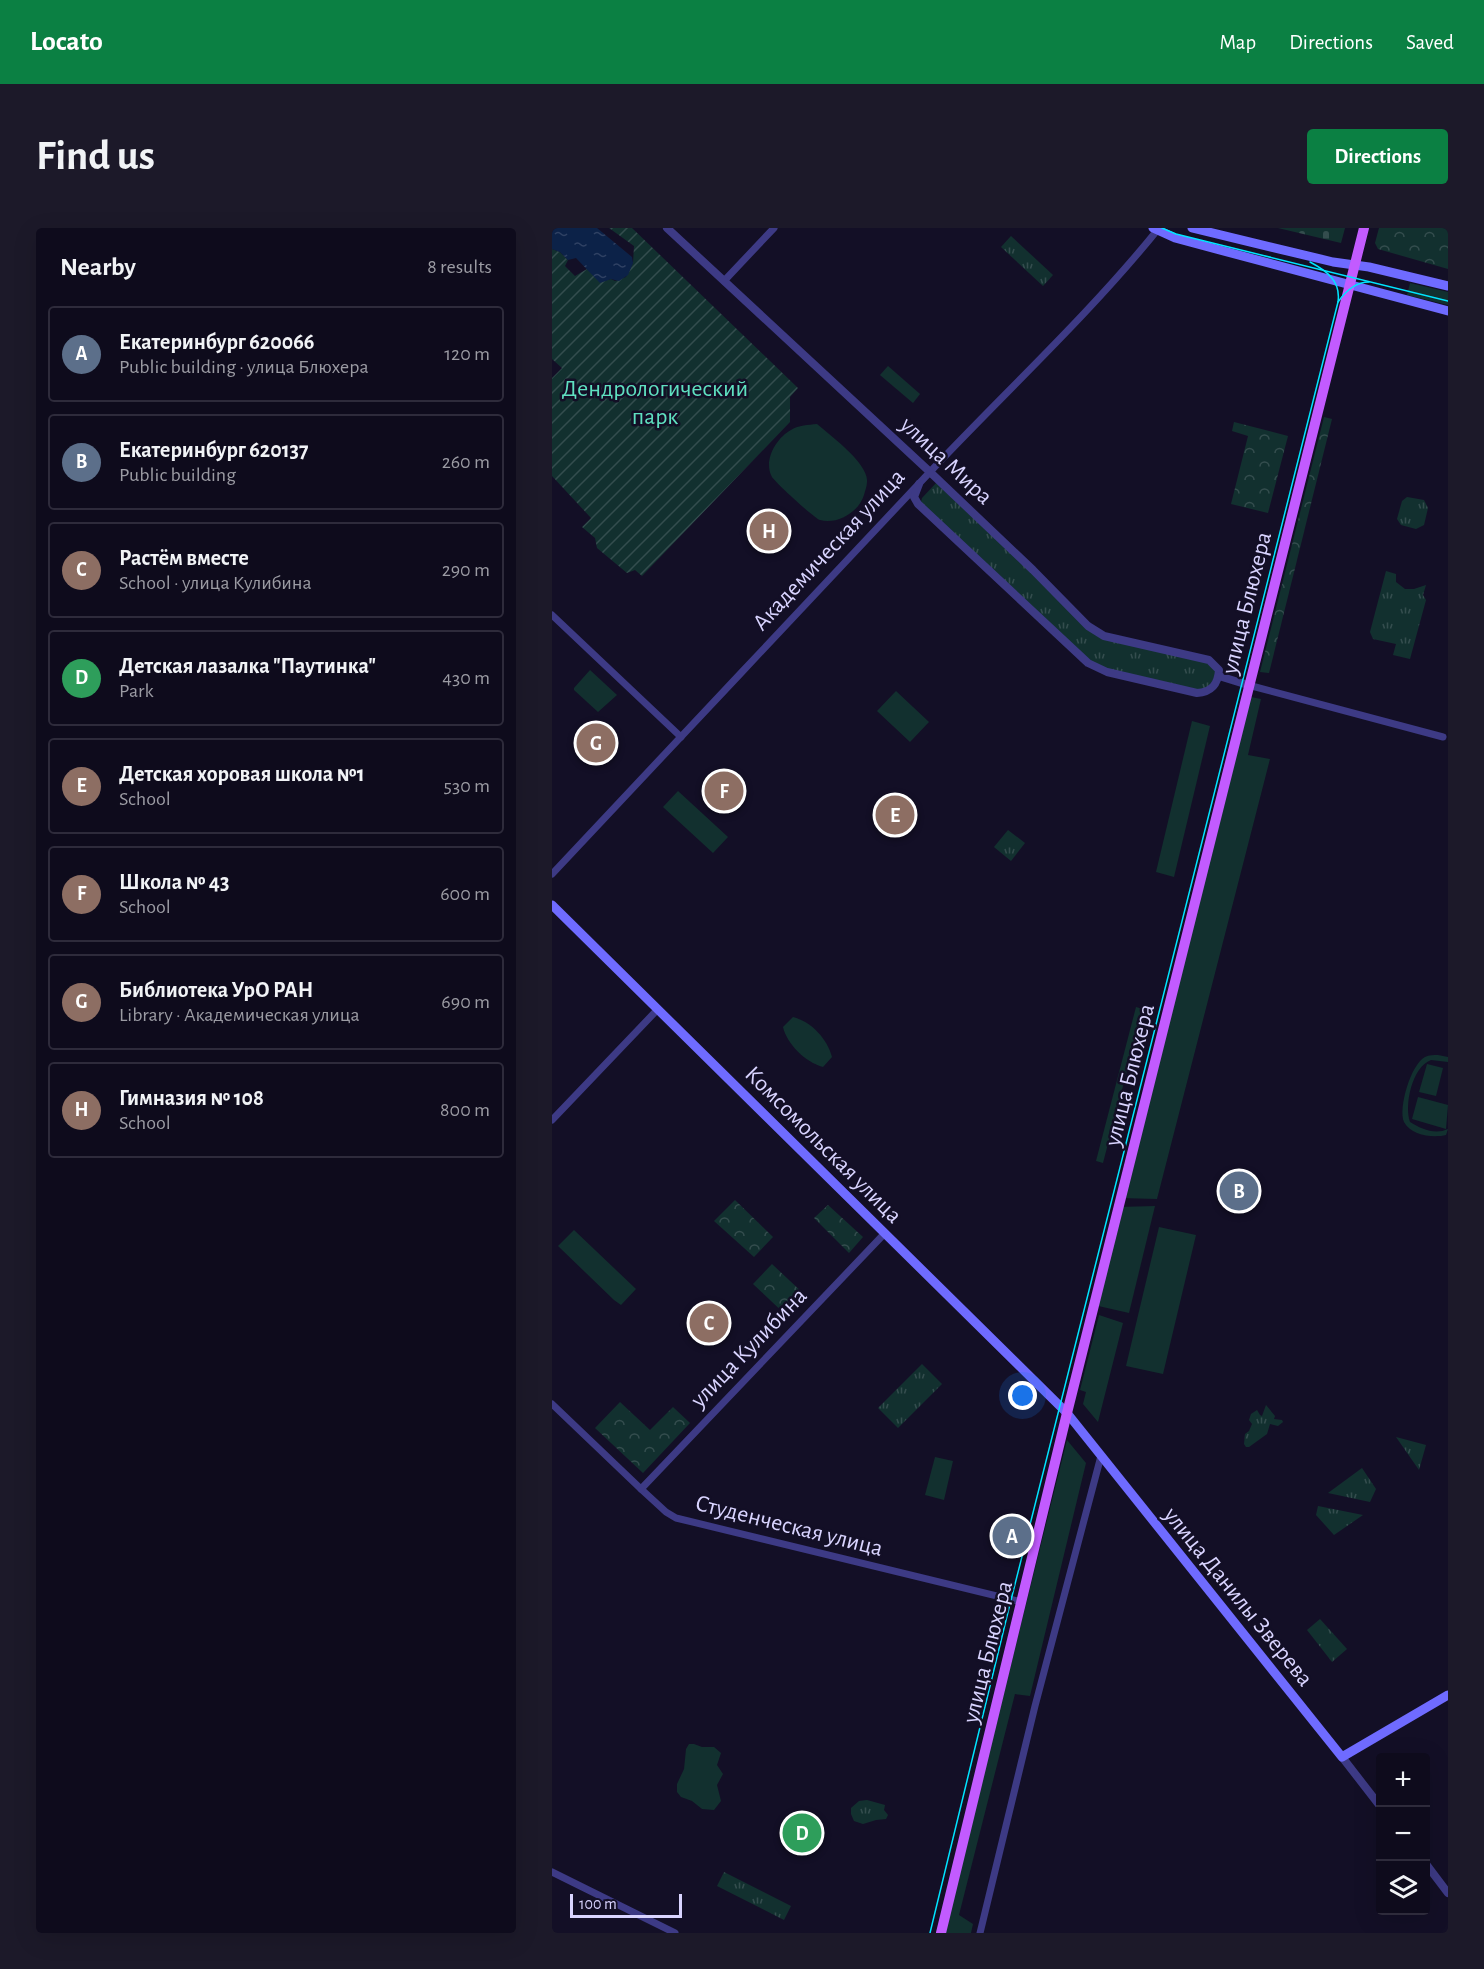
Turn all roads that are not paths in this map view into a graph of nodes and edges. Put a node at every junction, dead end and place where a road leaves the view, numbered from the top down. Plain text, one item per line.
1 (667, 228) edge
2 (774, 228) edge
3 (1191, 228) edge
4 (1364, 228) edge
5 (1156, 229) edge
6 (1354, 265) junction
7 (724, 281) junction
8 (1349, 285) junction
9 (1448, 286) edge
10 (1448, 311) edge
11 (930, 472) junction
12 (918, 484) junction
13 (552, 615) edge
14 (1219, 676) junction
15 (1248, 685) junction
16 (1443, 736) dead end
17 (681, 737) junction
18 (552, 874) edge
19 (552, 905) edge
20 (658, 1009) junction
21 (552, 1120) edge
22 (885, 1233) junction
23 (552, 1404) edge
24 (1067, 1413) junction
25 (1101, 1456) junction
26 (641, 1489) junction
27 (1022, 1602) junction
28 (1448, 1695) edge
29 (1342, 1757) junction
30 (1376, 1801) edge
31 (1430, 1870) edge
32 (552, 1872) edge
33 (1448, 1893) edge
34 (675, 1933) edge
35 (940, 1933) edge
36 (980, 1933) edge

1 - 7 street, улица Мира
2 - 7 street
3 - 6 main road
4 - 6 main road, улица Блюхера
5 - 8 main road
5 - 11 street, Академическая улица
6 - 8 main road, улица Блюхера
6 - 9 main road
7 - 11 street, улица Мира
8 - 10 main road
8 - 15 main road, улица Блюхера
11 - 12 street, Академическая улица
11 - 14 street, улица Мира
12 - 14 street, улица Мира
12 - 17 street, Академическая улица
13 - 17 street
14 - 15 street, улица Мира
15 - 16 street
15 - 24 main road, улица Блюхера
17 - 18 street, Академическая улица
19 - 20 main road, Комсомольская улица
20 - 21 street
20 - 22 main road, Комсомольская улица
22 - 24 main road, Комсомольская улица
22 - 26 street, улица Кулибина
23 - 26 street, Студенческая улица
24 - 25 main road, улица Данилы Зверева
24 - 27 main road, улица Блюхера
25 - 29 main road, улица Данилы Зверева
25 - 36 street
26 - 27 street, Студенческая улица
27 - 35 main road, улица Блюхера
28 - 29 main road
29 - 30 street, улица Данилы Зверева
31 - 33 street
32 - 34 street

